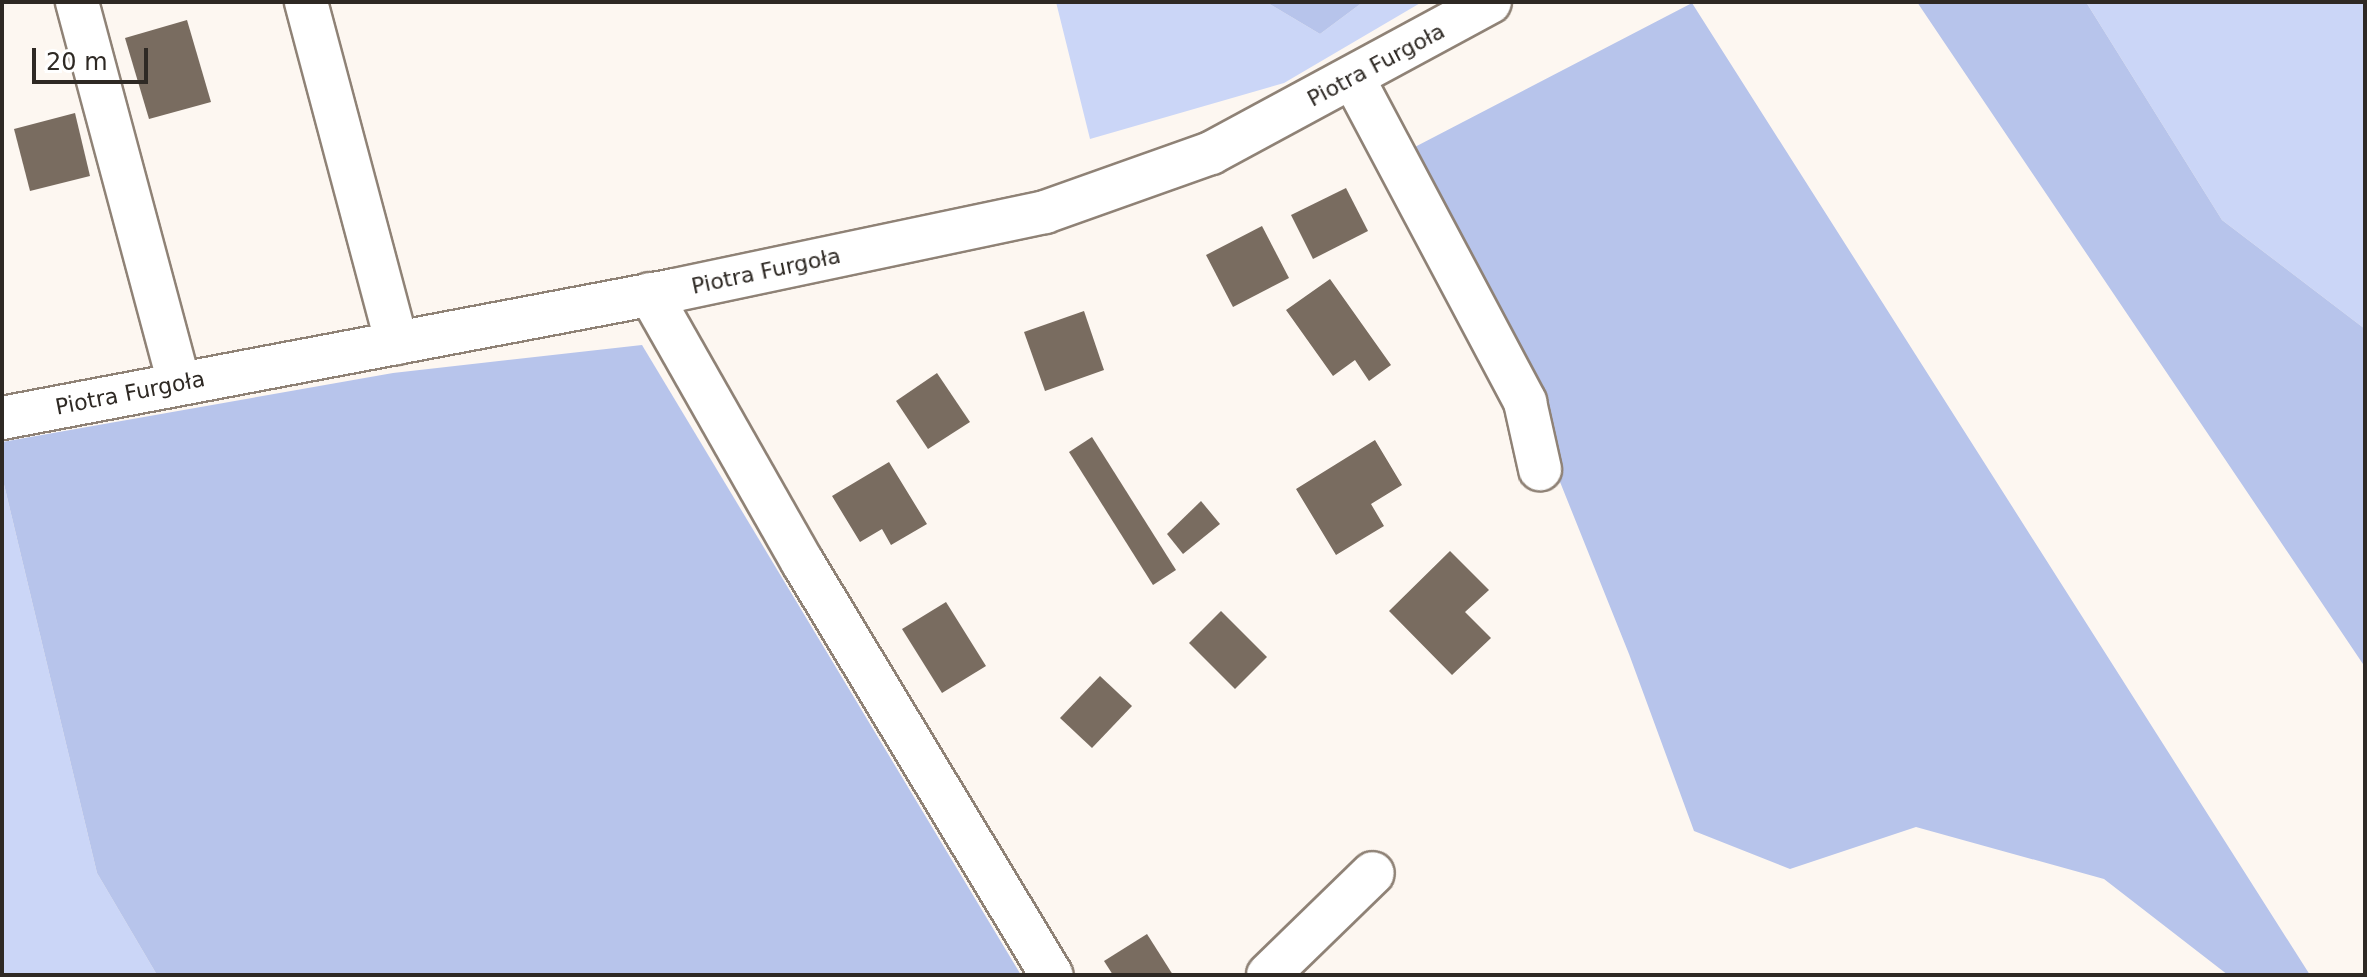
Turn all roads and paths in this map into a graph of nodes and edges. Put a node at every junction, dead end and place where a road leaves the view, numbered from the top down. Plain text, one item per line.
1 (77, 2) edge
2 (306, 2) edge
3 (1490, 2) edge
4 (1353, 78) junction
5 (650, 294) junction
6 (397, 343) junction
7 (179, 384) junction
8 (2, 418) edge
9 (1540, 469) dead end
10 (1373, 873) dead end
11 (1052, 975) edge
12 (1268, 975) edge

1 - 7 street
2 - 6 street
3 - 4 street, Piotra Furgoła
4 - 5 street, Piotra Furgoła
4 - 9 street
5 - 6 street, Piotra Furgoła
5 - 11 street
6 - 7 street, Piotra Furgoła
7 - 8 street, Piotra Furgoła
10 - 12 street

